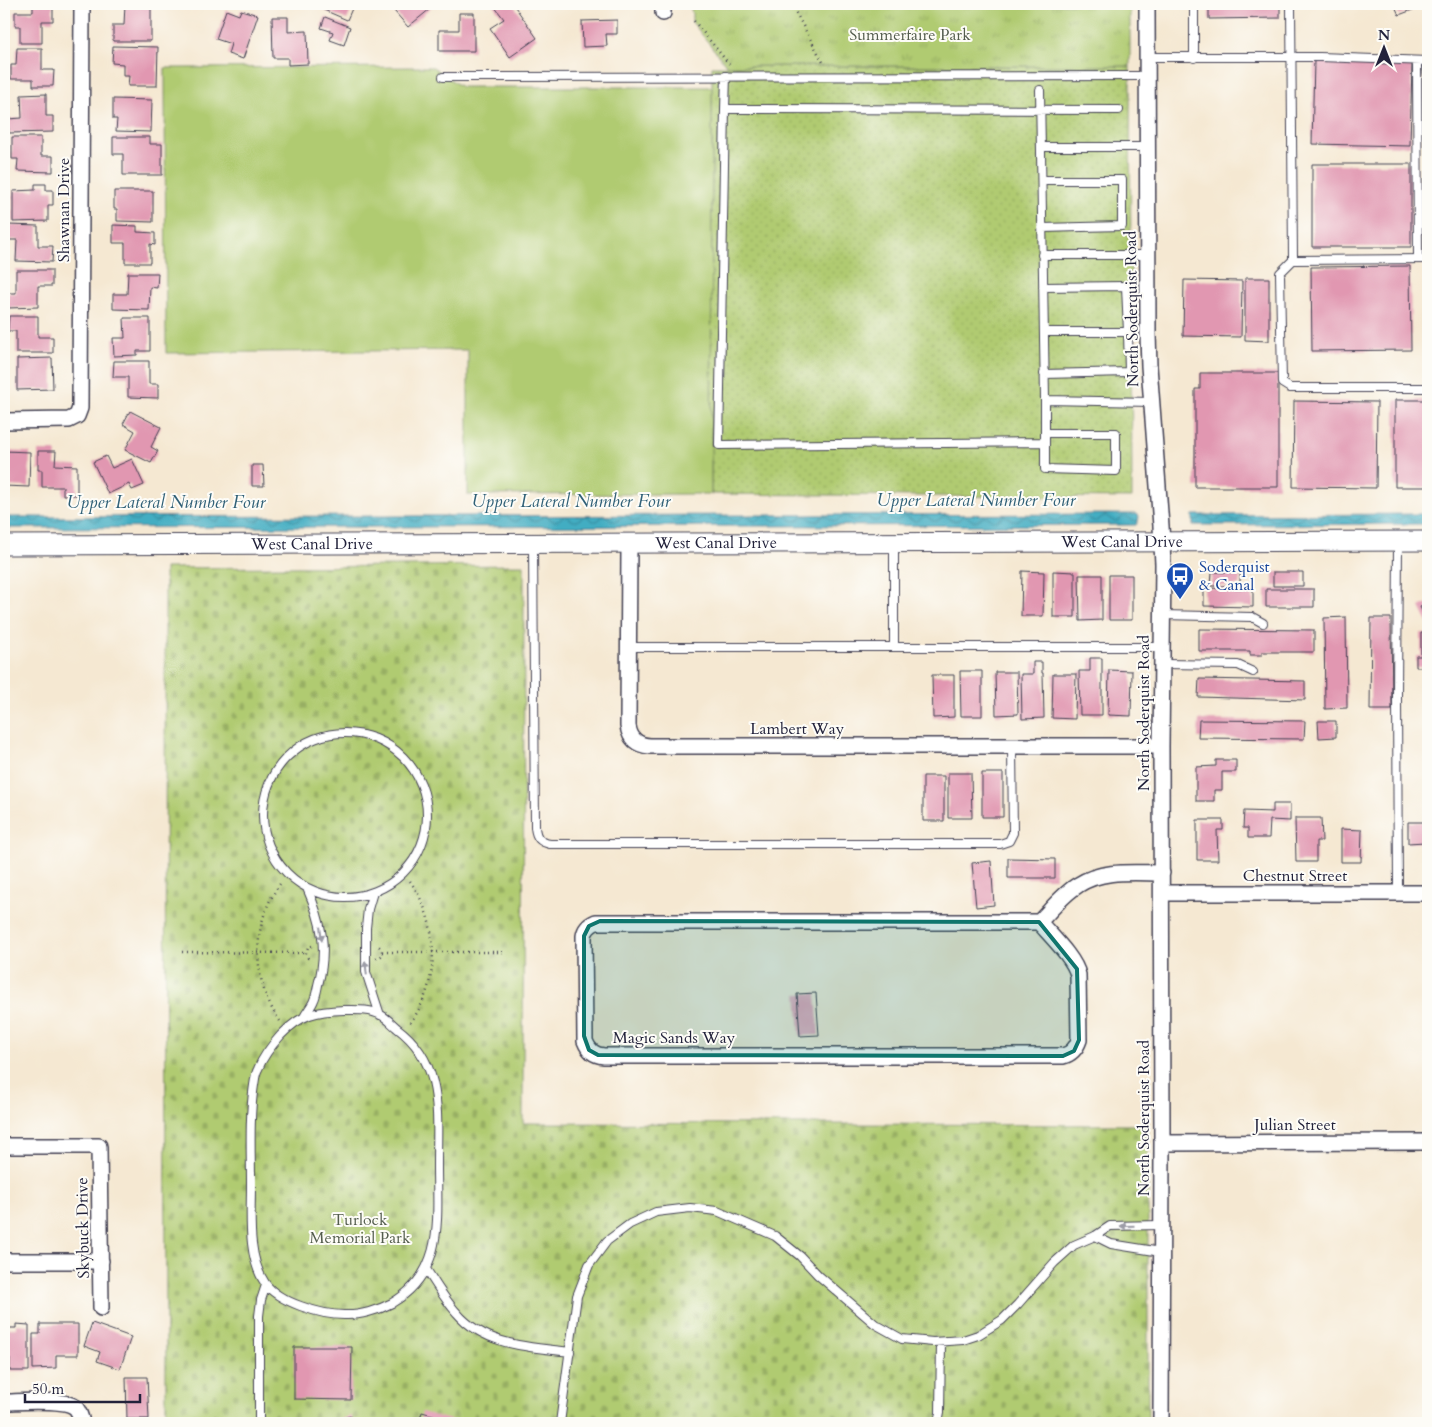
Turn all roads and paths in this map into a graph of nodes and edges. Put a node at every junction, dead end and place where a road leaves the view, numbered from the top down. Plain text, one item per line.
1 (82, 4) edge
2 (791, 4) edge
3 (1146, 4) edge
4 (1194, 4) edge
5 (1291, 4) edge
6 (694, 21) dead end
7 (1147, 57) junction
8 (1292, 57) junction
9 (1194, 58) junction
10 (1417, 61) junction
11 (1427, 61) edge
12 (737, 64) dead end
13 (815, 64) dead end
14 (1428, 75) edge
15 (726, 76) junction
16 (1147, 76) junction
17 (443, 77) dead end
18 (1040, 90) dead end
19 (725, 109) junction
20 (1119, 110) dead end
21 (1040, 111) junction
22 (1041, 147) junction
23 (1147, 147) junction
24 (1042, 180) junction
25 (1042, 228) junction
26 (1042, 255) junction
27 (1147, 255) junction
28 (1418, 259) junction
29 (1428, 259) edge
30 (1292, 260) junction
31 (1043, 287) junction
32 (1044, 332) junction
33 (1128, 332) junction
34 (1044, 374) junction
35 (1428, 388) edge
36 (1045, 400) junction
37 (1152, 402) junction
38 (4, 421) edge
39 (1045, 433) junction
40 (1046, 442) junction
41 (1398, 541) junction
42 (1428, 541) edge
43 (1162, 542) junction
44 (533, 543) junction
45 (629, 543) junction
46 (894, 543) junction
47 (4, 545) edge
48 (1162, 615) junction
49 (1263, 623) dead end
50 (1162, 646) junction
51 (629, 647) junction
52 (894, 647) junction
53 (1162, 664) junction
54 (1253, 672) dead end
55 (1012, 746) junction
56 (1161, 746) junction
57 (1162, 873) junction
58 (410, 881) dead end
59 (280, 884) dead end
60 (307, 888) junction
61 (373, 892) junction
62 (1162, 893) junction
63 (1398, 893) junction
64 (1428, 893) edge
65 (1039, 922) junction
66 (312, 946) dead end
67 (375, 946) dead end
68 (182, 952) dead end
69 (258, 952) junction
70 (306, 952) junction
71 (382, 952) junction
72 (433, 952) junction
73 (503, 952) dead end
74 (312, 958) dead end
75 (375, 958) dead end
76 (380, 1015) junction
77 (304, 1016) junction
78 (280, 1021) dead end
79 (410, 1023) dead end
80 (1428, 1142) edge
81 (1162, 1143) junction
82 (4, 1146) edge
83 (1161, 1225) junction
84 (1095, 1236) junction
85 (1161, 1252) junction
86 (4, 1261) edge
87 (101, 1261) junction
88 (426, 1269) junction
89 (266, 1285) junction
90 (102, 1308) dead end
91 (941, 1342) junction
92 (570, 1352) junction
93 (4, 1402) edge
94 (82, 1423) edge
95 (259, 1423) edge
96 (560, 1423) edge
97 (938, 1423) edge
98 (1161, 1423) edge

1 - 38 street, Shawnan Drive
2 - 13 path
3 - 7 street, North Soderquist Road
4 - 9 lane
5 - 8 lane
6 - 12 path
7 - 9 lane
7 - 16 street, North Soderquist Road
8 - 9 lane
8 - 10 lane
8 - 30 lane
10 - 11 lane
10 - 28 lane
11 - 14 lane
15 - 16 lane
15 - 17 lane
15 - 19 lane
16 - 23 street, North Soderquist Road
18 - 21 lane
19 - 21 lane
19 - 40 lane
20 - 21 lane
21 - 22 lane
22 - 23 lane
22 - 24 lane
23 - 27 street, North Soderquist Road
24 - 25 lane
24 - 25 lane
25 - 26 lane
26 - 27 lane
26 - 31 lane
27 - 37 street, North Soderquist Road
28 - 29 lane
28 - 30 lane
30 - 35 lane
31 - 32 lane
31 - 33 lane
32 - 33 lane
32 - 34 lane
33 - 34 lane
34 - 36 lane
36 - 37 lane
36 - 39 lane
37 - 43 street, North Soderquist Road
39 - 40 lane
39 - 40 lane
41 - 42 street, West Canal Drive
41 - 43 street, West Canal Drive
41 - 63 lane
43 - 46 street, West Canal Drive
43 - 48 street, North Soderquist Road
44 - 45 street, West Canal Drive
44 - 47 street, West Canal Drive
44 - 55 lane
45 - 46 street, West Canal Drive
45 - 51 street, Lambert Way
46 - 52 lane
48 - 49 lane
48 - 50 street, North Soderquist Road
50 - 52 lane
50 - 53 street, North Soderquist Road
51 - 52 lane
51 - 55 street, Lambert Way
53 - 54 lane
53 - 56 street, North Soderquist Road
55 - 56 street, Lambert Way
56 - 57 street, North Soderquist Road
57 - 62 street, North Soderquist Road
57 - 65 street
58 - 72 path
59 - 69 path
60 - 61 lane
60 - 61 lane
60 -> 77 lane
76 -> 61 lane
62 - 63 street, Chestnut Street
62 - 81 street, North Soderquist Road
63 - 64 street, Chestnut Street
65 - 65 street, Magic Sands Way
66 - 70 path
67 - 71 path
68 - 69 path
69 - 70 path
69 - 78 path
70 - 74 path
71 - 72 path
71 - 75 path
72 - 73 path
72 - 79 path
76 - 77 lane
76 - 88 lane
77 - 89 lane
80 - 81 street, Julian Street
81 - 83 street, North Soderquist Road
82 - 87 street, Skybuck Drive
83 -> 84 lane
83 - 85 street, North Soderquist Road
84 - 85 lane
84 - 91 lane
85 - 98 street, North Soderquist Road
86 - 87 street
87 - 90 street, Skybuck Drive
88 - 89 lane
88 - 92 lane
89 - 95 lane
91 - 92 lane
91 - 97 lane
92 - 96 lane
93 - 94 street

